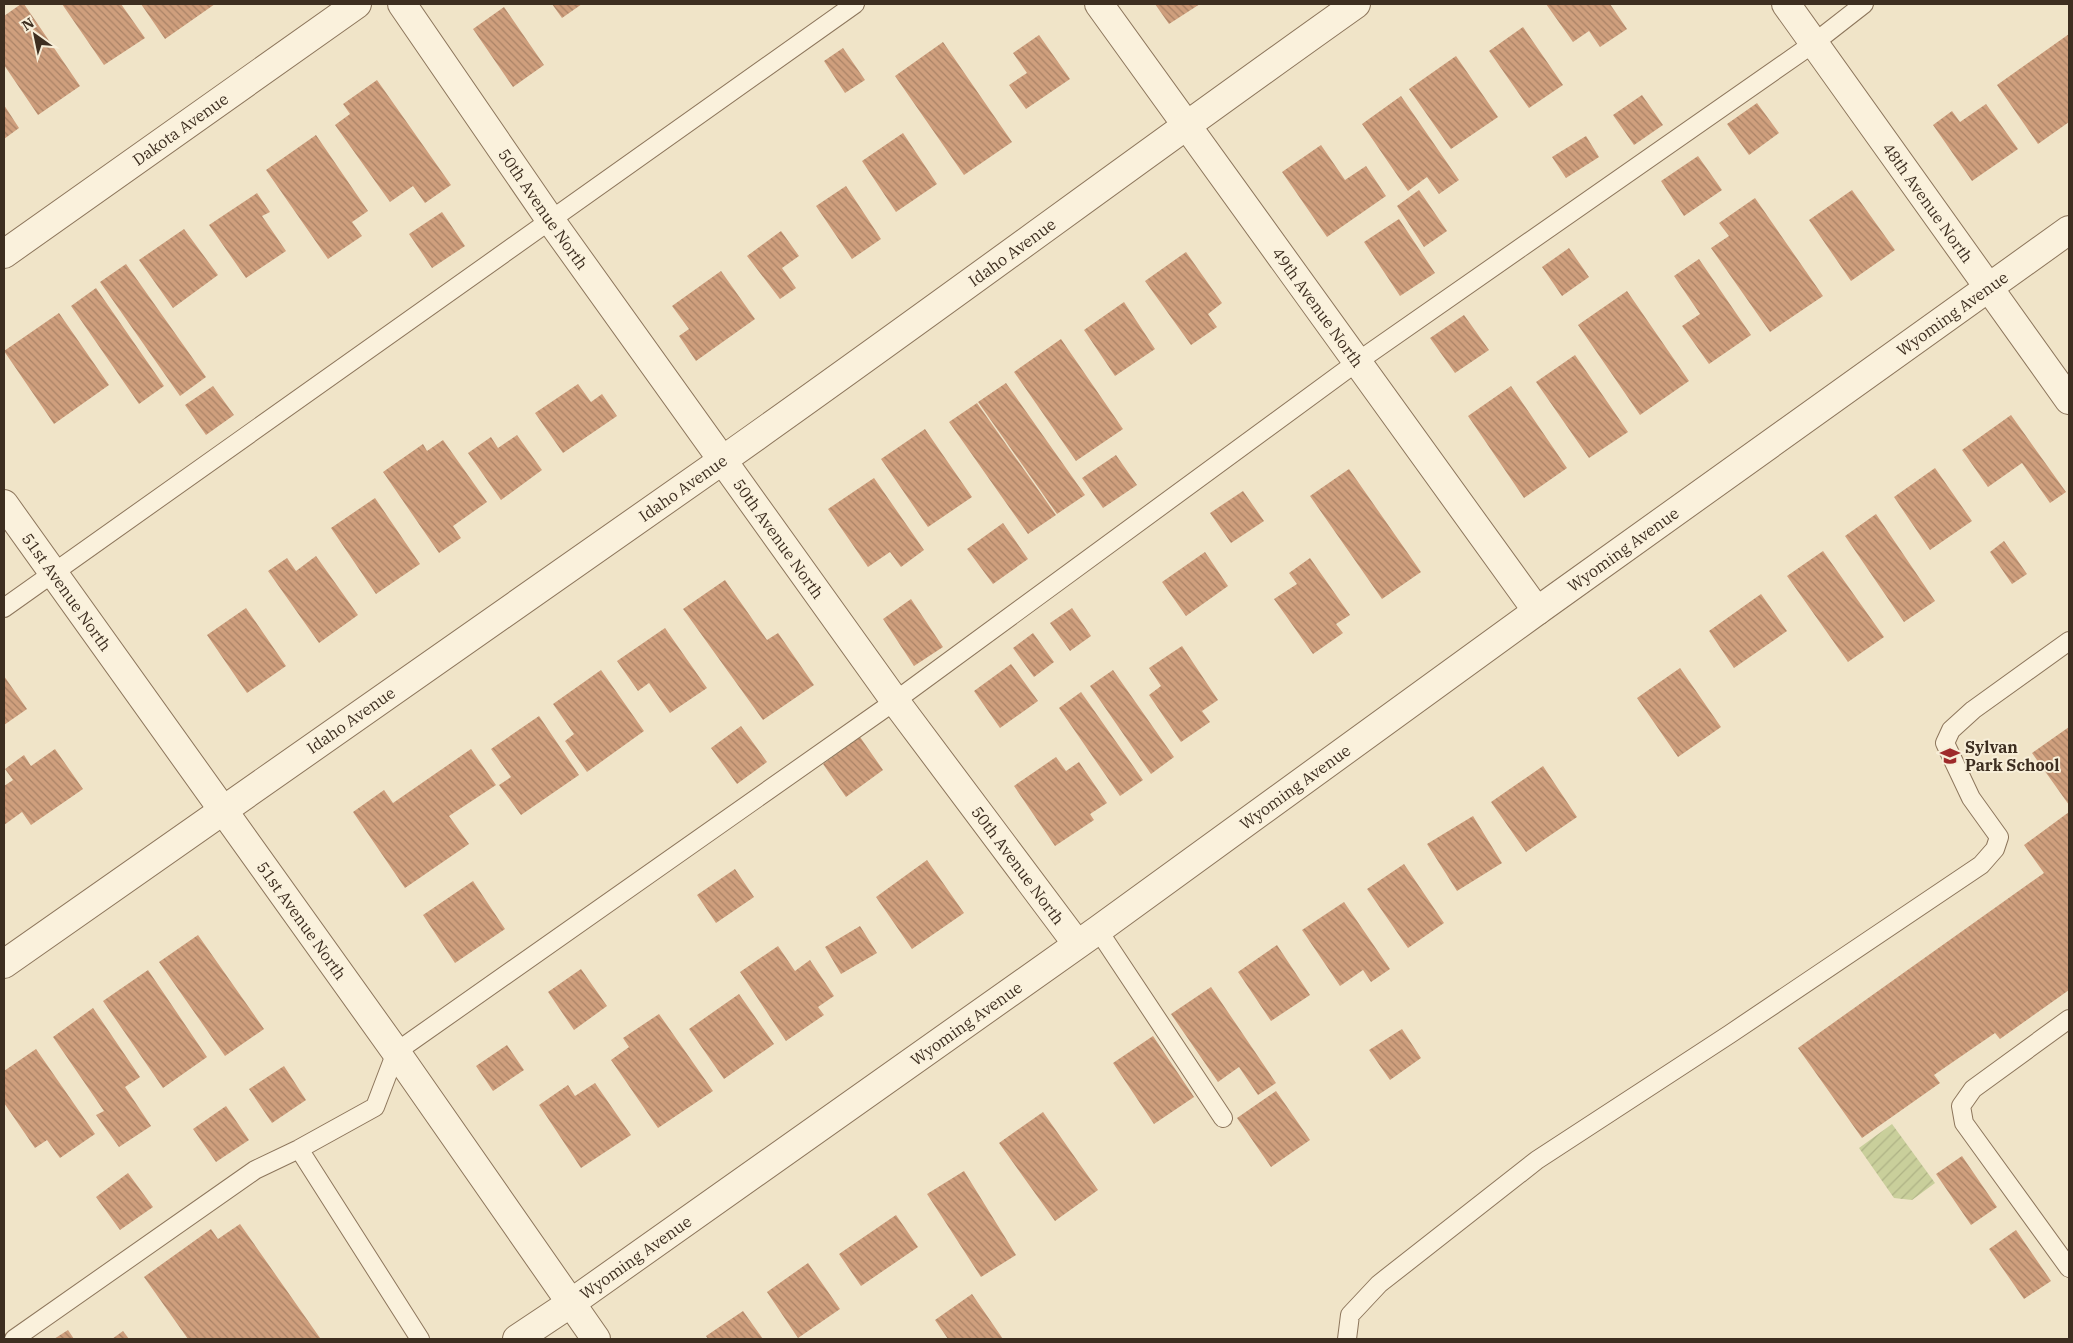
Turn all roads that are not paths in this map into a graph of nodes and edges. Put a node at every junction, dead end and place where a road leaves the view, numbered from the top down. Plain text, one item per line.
1 (356, 4) edge
2 (402, 4) edge
3 (855, 4) edge
4 (1099, 4) edge
5 (1356, 4) edge
6 (1786, 4) edge
7 (1864, 4) edge
8 (1814, 43) junction
9 (1186, 124) junction
10 (551, 221) junction
11 (2069, 230) edge
12 (4, 254) edge
13 (1989, 288) junction
14 (1357, 362) junction
15 (2069, 400) edge
16 (723, 460) junction
17 (4, 504) edge
18 (53, 574) junction
19 (4, 608) edge
20 (1537, 611) junction
21 (2069, 641) edge
22 (895, 701) junction
23 (222, 809) junction
24 (1088, 937) junction
25 (4, 964) edge
26 (2069, 1019) edge
27 (396, 1052) junction
28 (1223, 1118) dead end
29 (298, 1149) junction
30 (2069, 1268) edge
31 (571, 1304) junction
32 (14, 1339) edge
33 (420, 1339) edge
34 (517, 1339) edge
35 (596, 1339) edge
36 (1347, 1339) edge

1 - 12 street, Dakota Avenue
2 - 10 street, 50th Avenue North
3 - 10 lane
4 - 9 street, 49th Avenue North
5 - 9 street, Idaho Avenue
6 - 8 street, 48th Avenue North
7 - 8 lane
8 - 13 street, 48th Avenue North
8 - 14 lane
9 - 14 street, 49th Avenue North
9 - 16 street, Idaho Avenue
10 - 16 street, 50th Avenue North
10 - 18 lane
11 - 13 street, Wyoming Avenue
13 - 15 street, 48th Avenue North
13 - 20 street, Wyoming Avenue
14 - 20 street, 49th Avenue North
14 - 22 lane
16 - 22 street, 50th Avenue North
16 - 23 street, Idaho Avenue
17 - 18 street, 51st Avenue North
18 - 19 lane
18 - 23 street, 51st Avenue North
20 - 24 street, Wyoming Avenue
21 - 36 lane
22 - 24 street, 50th Avenue North
22 - 27 lane
23 - 25 street, Idaho Avenue
23 - 27 street, 51st Avenue North
24 - 28 lane
24 - 31 street, Wyoming Avenue
26 - 30 lane
27 - 29 lane
27 - 31 street, 51st Avenue North
29 - 32 lane
29 - 33 lane
31 - 34 street, Wyoming Avenue
31 - 35 street, 51st Avenue North

